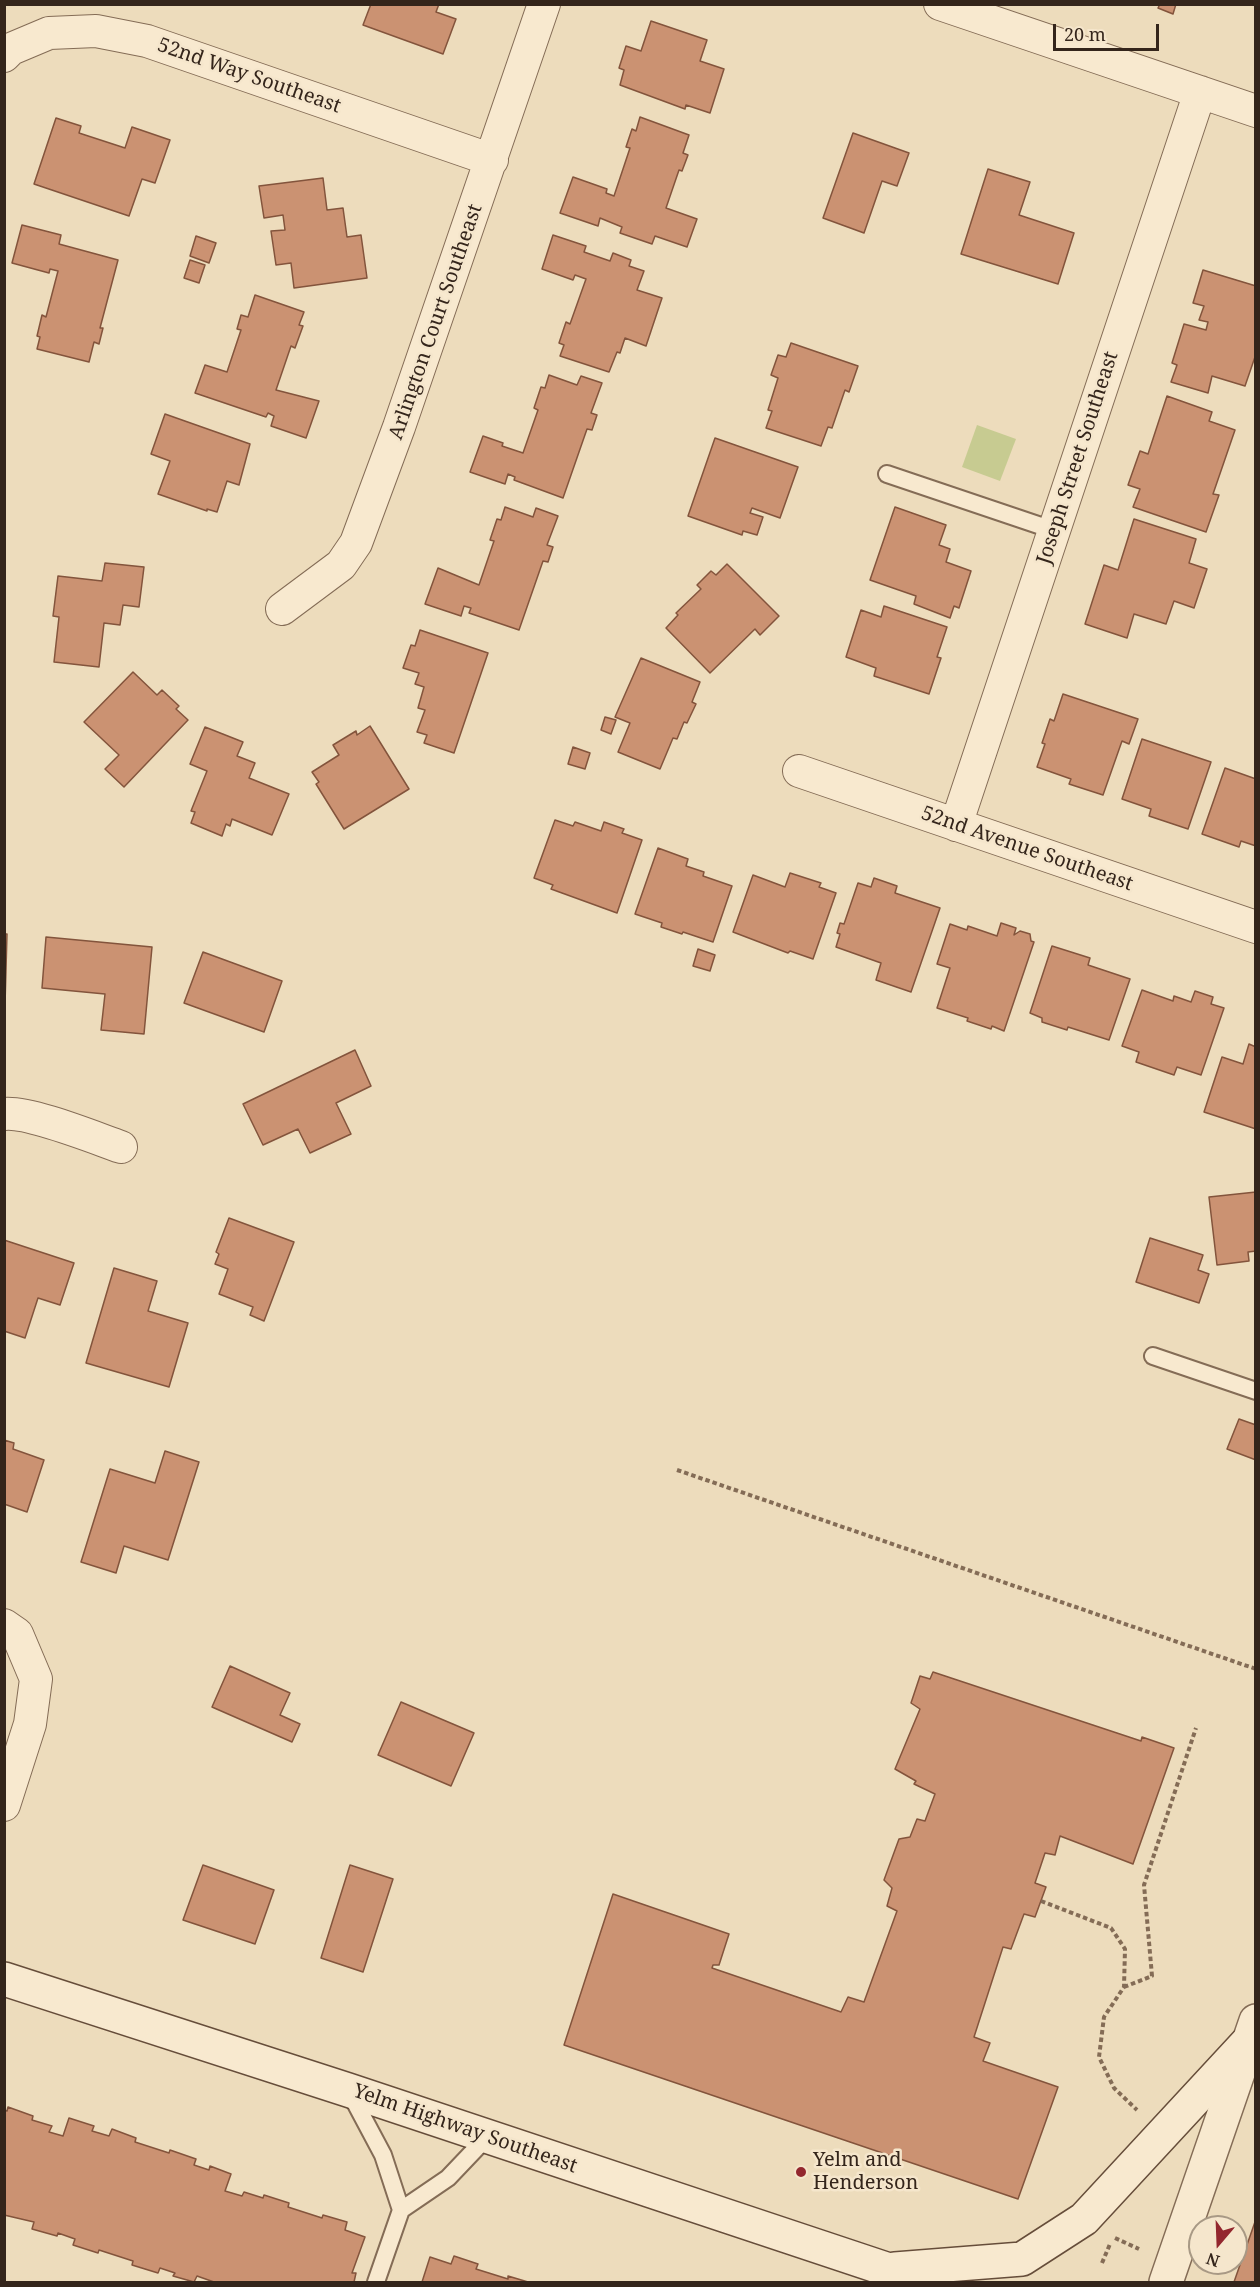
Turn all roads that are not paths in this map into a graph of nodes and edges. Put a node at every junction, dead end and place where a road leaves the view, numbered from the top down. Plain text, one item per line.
1 (544, 4) edge
2 (940, 4) edge
3 (4, 56) edge
4 (1200, 92) junction
5 (1256, 111) edge
6 (492, 160) junction
7 (887, 474) dead end
8 (1053, 530) junction
9 (282, 609) dead end
10 (799, 771) dead end
11 (956, 825) junction
12 (1256, 927) edge
13 (4, 1114) edge
14 (121, 1147) dead end
15 (1153, 1356) dead end
16 (1256, 1391) edge
17 (4, 1625) edge
18 (4, 1805) edge
19 (4, 1979) edge
20 (1249, 2049) edge
21 (348, 2090) junction
22 (487, 2137) junction
23 (401, 2210) junction
24 (887, 2269) junction
25 (376, 2283) edge
26 (925, 2283) edge
27 (1166, 2283) edge

1 - 6 street, Arlington Court Southeast
2 - 4 street
3 - 6 street, 52nd Way Southeast
4 - 5 street
4 - 8 street, Joseph Street Southeast
6 - 9 street, Arlington Court Southeast
7 - 8 lane
8 - 11 street, Joseph Street Southeast
10 - 11 street, 52nd Avenue Southeast
11 - 12 street, 52nd Avenue Southeast
13 - 14 street
15 - 16 lane
17 - 18 street
19 - 21 main road, Yelm Highway Southeast
20 - 24 main road
20 - 27 main road
21 - 22 main road, Yelm Highway Southeast
21 - 23 lane
22 - 23 lane
22 - 24 main road, Yelm Highway Southeast
23 - 25 lane
24 - 26 main road, Yelm Highway Southeast

